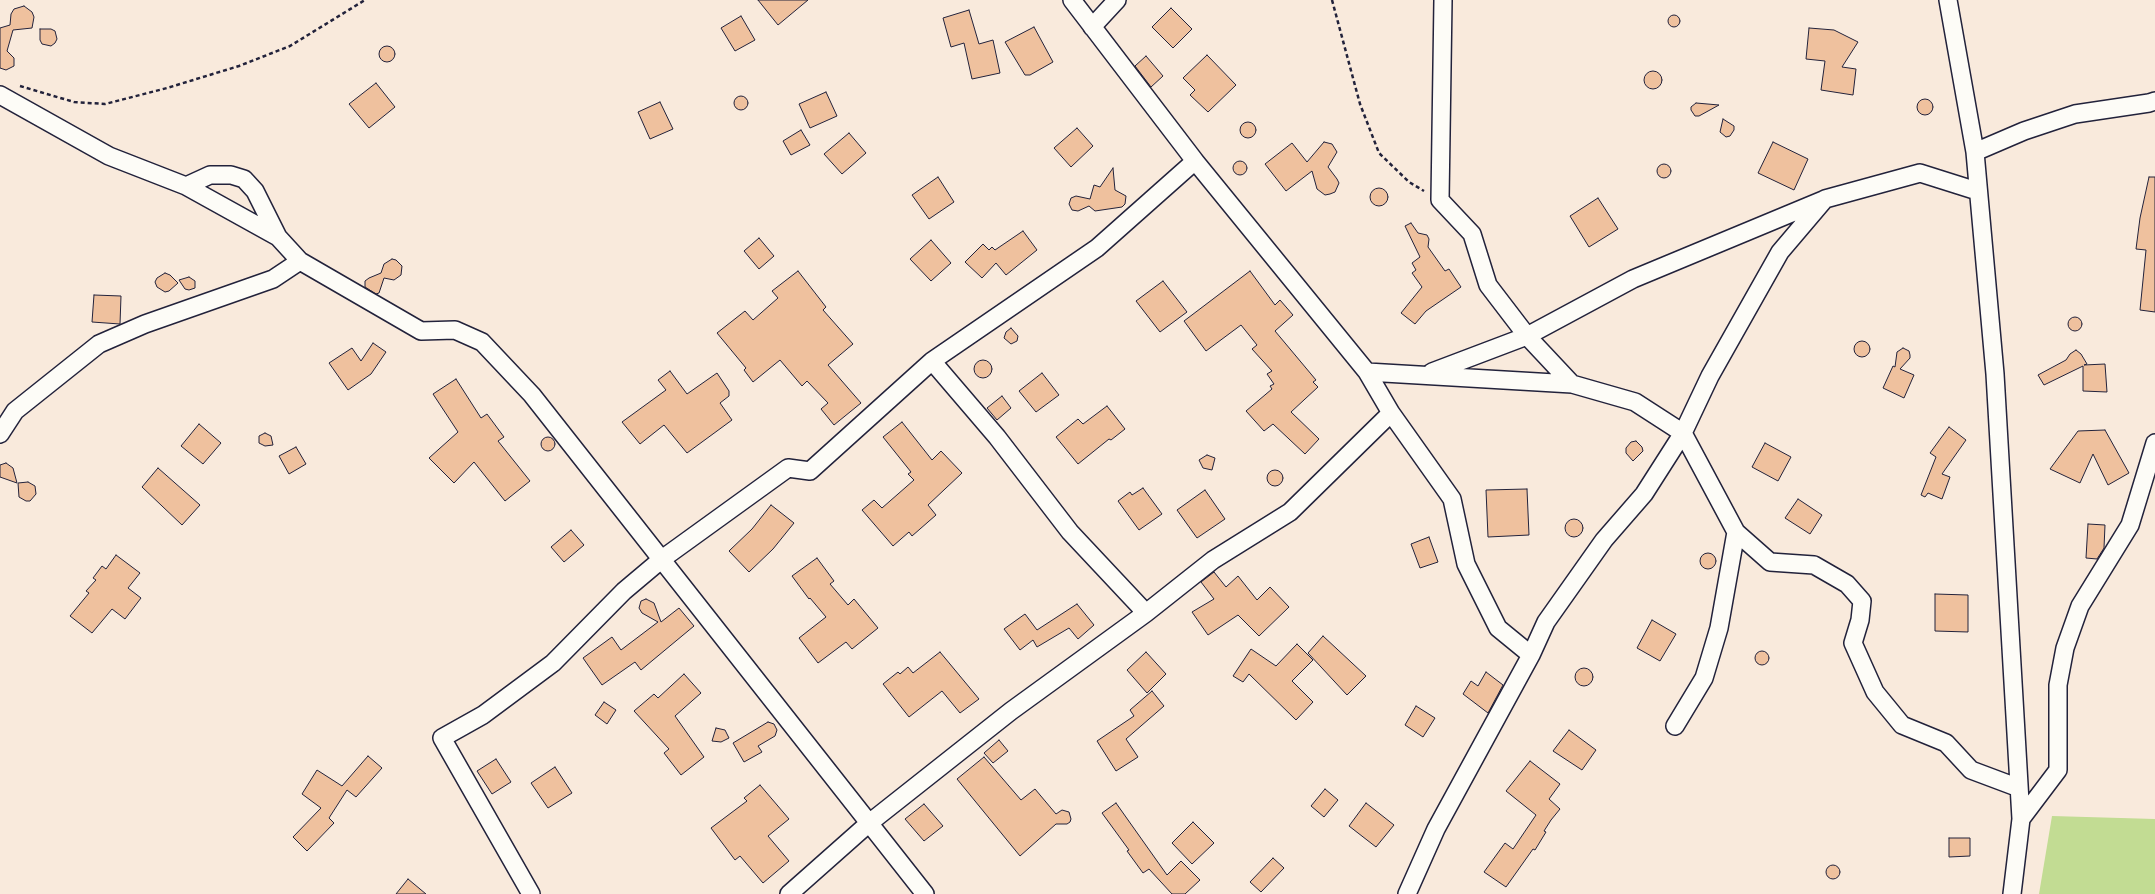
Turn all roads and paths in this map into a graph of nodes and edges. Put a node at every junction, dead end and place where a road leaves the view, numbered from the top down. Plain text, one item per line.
1 (365, 0) edge
2 (1072, 0) edge
3 (1117, 0) edge
4 (1332, 0) edge
5 (1444, 0) edge
6 (1948, 0) edge
7 (1092, 27) junction
8 (15, 85) dead end
9 (0, 95) edge
10 (2155, 101) edge
11 (1975, 152) junction
12 (1195, 161) junction
13 (186, 186) junction
14 (1977, 191) junction
15 (1825, 199) junction
16 (1440, 200) junction
17 (278, 237) junction
18 (300, 261) junction
19 (1527, 336) junction
20 (932, 361) junction
21 (1367, 372) junction
22 (1425, 374) junction
23 (1572, 384) junction
24 (1391, 413) junction
25 (1683, 433) junction
26 (0, 434) edge
27 (2155, 443) edge
28 (1736, 532) junction
29 (662, 559) junction
30 (1146, 613) junction
31 (1531, 655) junction
32 (1675, 726) dead end
33 (2019, 788) junction
34 (2021, 818) junction
35 (868, 824) junction
36 (531, 894) edge
37 (789, 894) edge
38 (925, 894) edge
39 (1407, 894) edge
40 (2012, 894) edge

1 - 8 path
2 - 7 street
3 - 7 street
4 - 16 path
5 - 16 street
6 - 11 street
7 - 12 street
9 - 13 street
10 - 11 street
11 - 14 street
12 - 20 street
12 - 21 street
13 - 17 street
13 - 17 street
14 - 15 street
14 - 33 street
15 - 19 street
15 - 25 street
16 - 19 street
17 - 18 street
18 - 26 street
18 - 29 street
19 - 22 street
19 - 23 street
20 - 29 street
20 - 30 street
21 - 22 street
21 - 24 street
22 - 23 street
23 - 25 street
24 - 30 street
24 - 31 street
25 - 28 street
25 - 31 street
27 - 34 street
28 - 32 street
28 - 33 street
29 - 35 street
29 - 36 street
30 - 35 street
31 - 39 street
33 - 34 street
34 - 40 street
35 - 37 street
35 - 38 street

